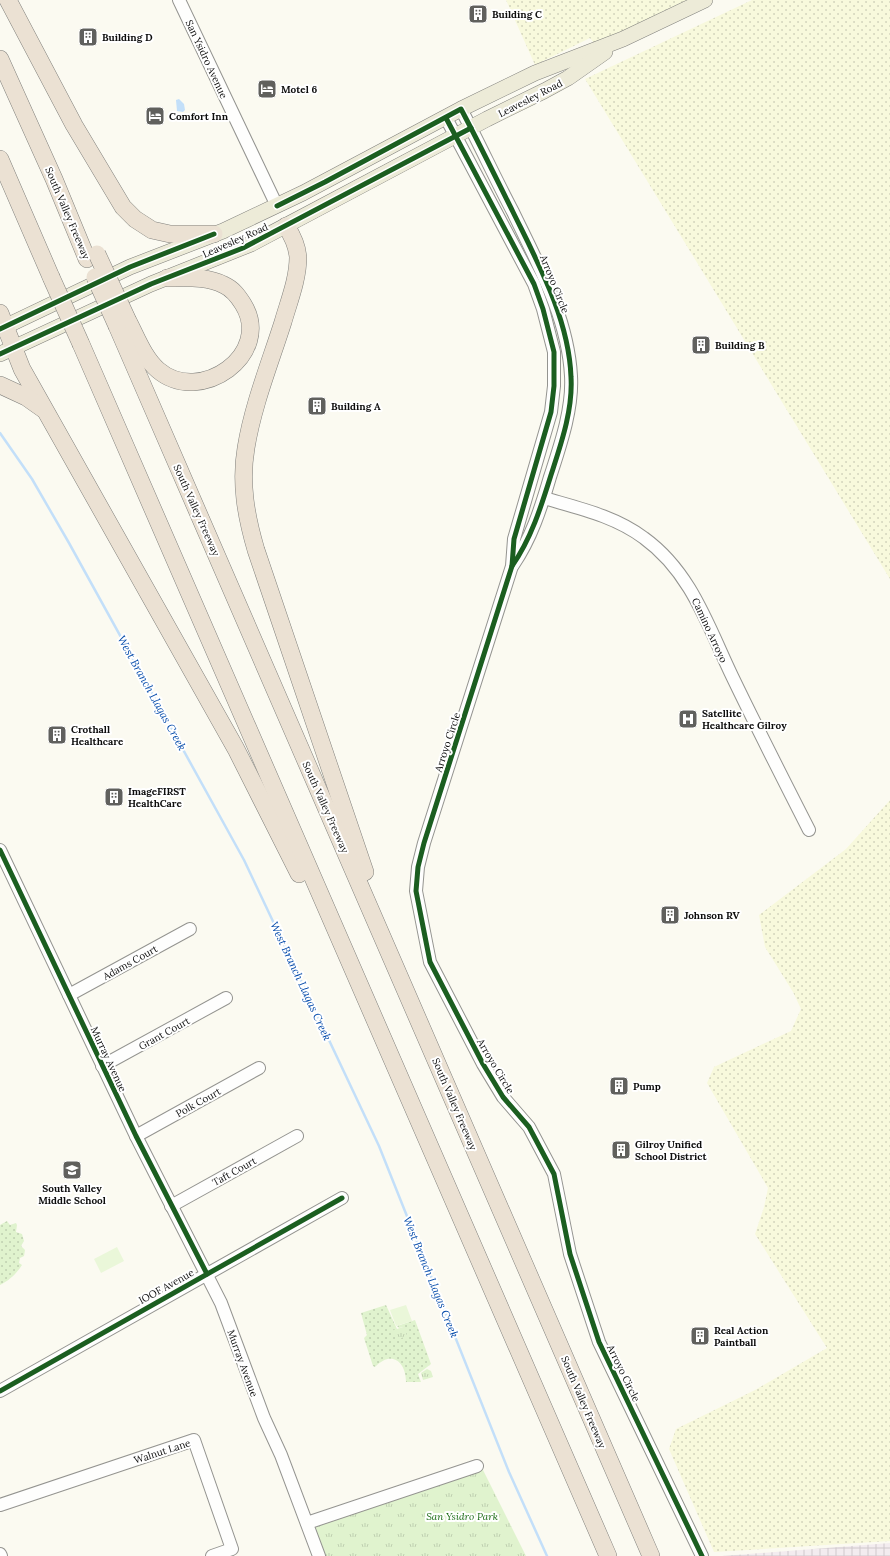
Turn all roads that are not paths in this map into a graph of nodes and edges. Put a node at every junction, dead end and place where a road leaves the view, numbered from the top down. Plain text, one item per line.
1 (8, 0) edge
2 (179, 0) edge
3 (705, 0) edge
4 (623, 39) junction
5 (0, 59) edge
6 (461, 109) junction
7 (446, 118) junction
8 (471, 128) junction
9 (456, 136) junction
10 (0, 159) edge
11 (277, 206) junction
12 (286, 226) junction
13 (214, 234) junction
14 (167, 278) junction
15 (2, 323) edge
16 (122, 324) junction
17 (6, 351) edge
18 (0, 385) edge
19 (45, 410) junction
20 (544, 498) junction
21 (512, 566) junction
22 (809, 830) dead end
23 (0, 850) edge
24 (375, 919) junction
25 (190, 929) dead end
26 (69, 995) junction
27 (226, 998) dead end
28 (102, 1066) junction
29 (259, 1068) dead end
30 (403, 1086) junction
31 (136, 1136) junction
32 (297, 1136) dead end
33 (342, 1198) dead end
34 (171, 1206) junction
35 (207, 1274) junction
36 (0, 1391) edge
37 (477, 1466) dead end
38 (0, 1505) edge
39 (307, 1523) junction
40 (212, 1556) edge
41 (319, 1556) edge
42 (608, 1556) edge
43 (651, 1556) edge
44 (702, 1556) edge

1 - 13 highway
2 - 11 street, San Ysidro Avenue
3 - 4 main road, Leavesley Road
4 - 6 main road, Leavesley Road
4 - 8 main road, Leavesley Road
5 - 16 highway, South Valley Freeway, bridge
6 - 7 main road, Leavesley Road
6 - 8 street, Arroyo Circle
7 - 9 street, Arroyo Circle
7 - 11 main road, Leavesley Road
8 - 9 main road, Leavesley Road
8 - 20 street, Arroyo Circle
9 - 12 main road, Leavesley Road
9 - 21 street, Arroyo Circle
10 - 30 highway, bridge
11 - 12 main road, San Ysidro Avenue
11 - 13 main road, Leavesley Road
12 - 14 main road, Leavesley Road
12 - 24 highway
13 - 15 main road, Leavesley Road
14 - 16 highway
14 - 17 main road, Leavesley Road
15 - 17 highway
16 - 24 highway, South Valley Freeway
17 - 19 highway
18 - 19 highway
19 - 30 highway
20 - 21 street, Arroyo Circle
20 - 22 street, Camino Arroyo
21 - 44 street, Arroyo Circle
23 - 26 street, Murray Avenue
24 - 43 highway, South Valley Freeway
25 - 26 street, Adams Court
26 - 28 street, Murray Avenue
27 - 28 street, Grant Court
28 - 31 street, Murray Avenue
29 - 31 street, Polk Court
30 - 42 highway
31 - 34 street, Murray Avenue
32 - 34 street, Taft Court
33 - 35 street, IOOF Avenue
34 - 35 street, Murray Avenue
35 - 36 street, IOOF Avenue
35 - 39 street, Murray Avenue
37 - 39 street
38 - 40 street, Walnut Lane
39 - 41 street, Murray Avenue

